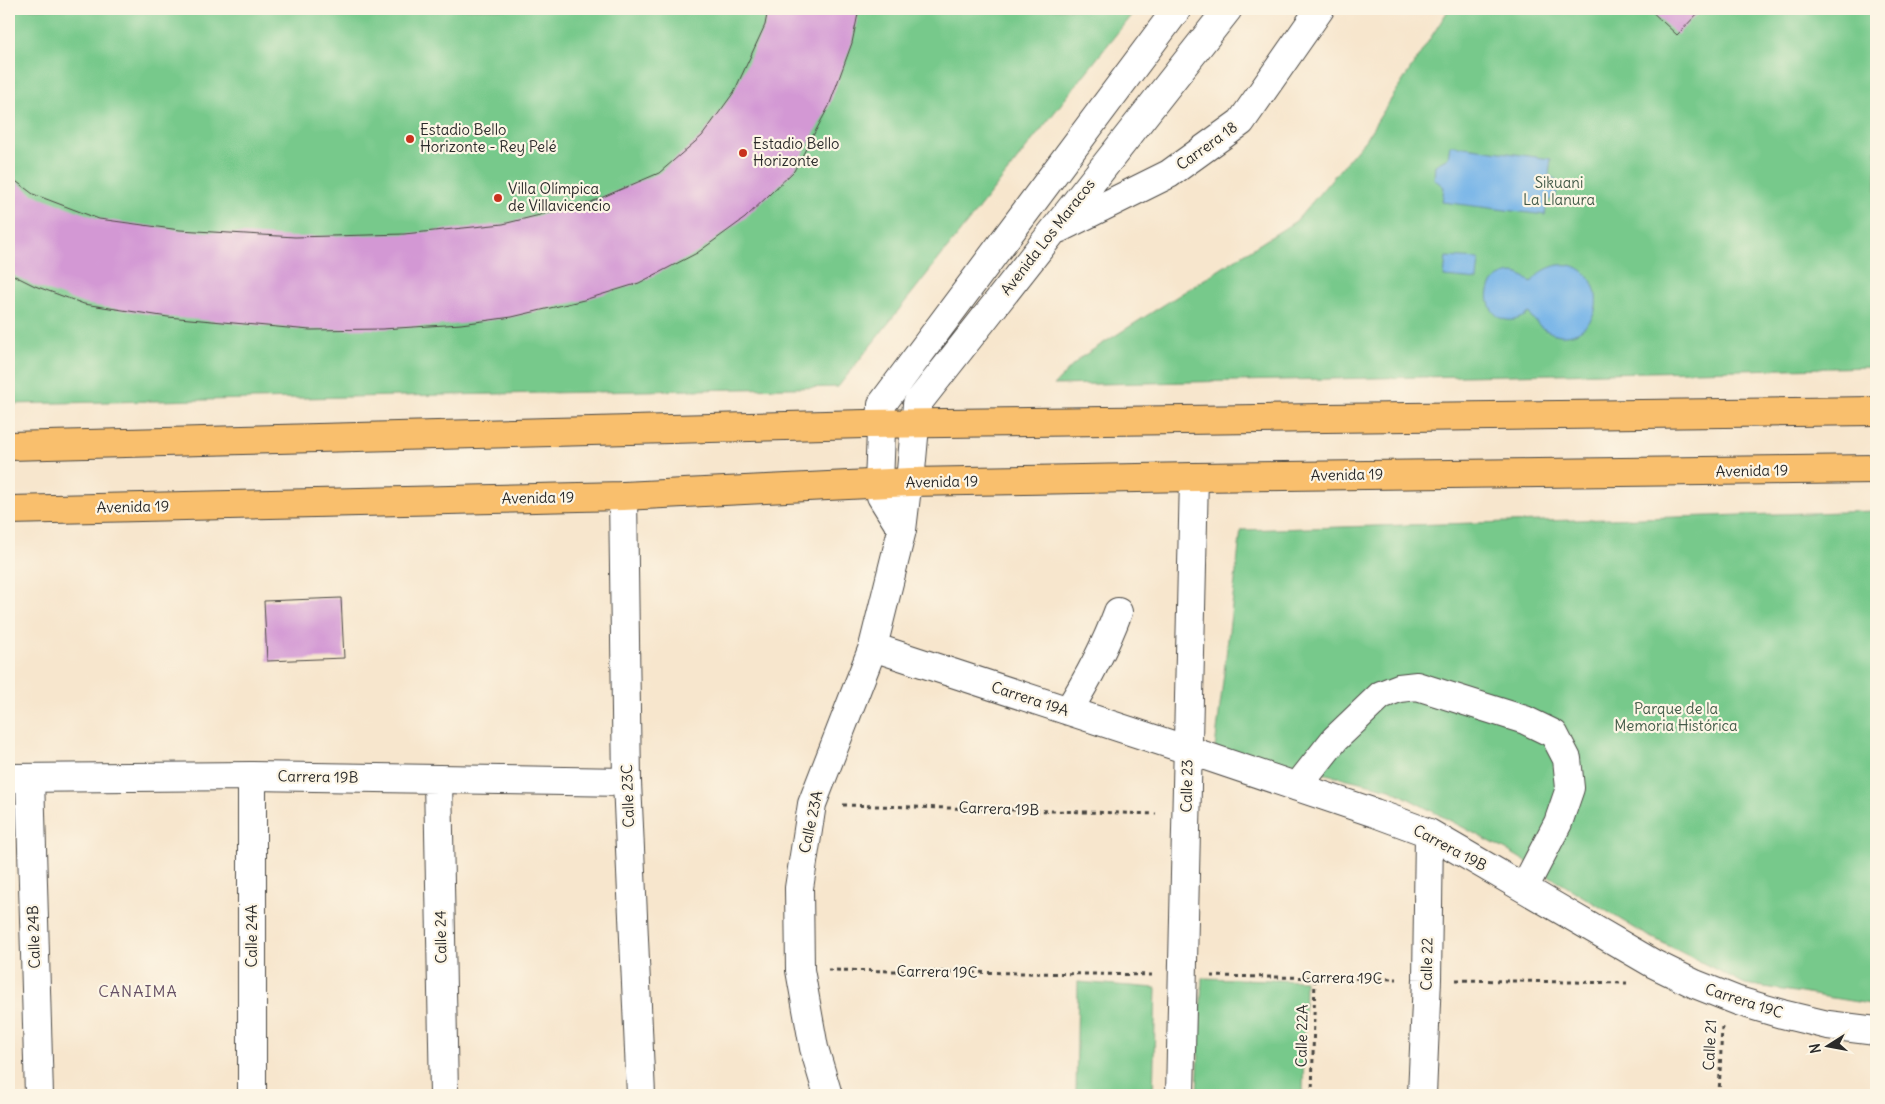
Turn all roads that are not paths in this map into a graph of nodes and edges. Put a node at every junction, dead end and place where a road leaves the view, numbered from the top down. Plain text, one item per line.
1 (1178, 9) edge
2 (1228, 9) edge
3 (1320, 9) edge
4 (1050, 233) junction
5 (1876, 411) edge
6 (881, 424) junction
7 (915, 424) junction
8 (9, 446) edge
9 (1876, 469) edge
10 (1194, 476) junction
11 (910, 482) junction
12 (879, 484) junction
13 (623, 496) junction
14 (9, 510) edge
15 (902, 530) junction
16 (1118, 612) dead end
17 (873, 647) junction
18 (1068, 711) junction
19 (1188, 750) junction
20 (252, 776) junction
21 (19, 778) edge
22 (438, 779) junction
23 (627, 782) junction
24 (1297, 787) junction
25 (1429, 833) junction
26 (1524, 888) junction
27 (1695, 984) joint
28 (1876, 1031) edge
29 (39, 1095) edge
30 (252, 1095) edge
31 (444, 1095) edge
32 (641, 1095) edge
33 (828, 1095) edge
34 (1180, 1095) edge
35 (1422, 1095) edge

1 - 6 street
2 - 4 street, Avenida Los Maracos
3 - 4 street, Carrera 18
4 - 7 street, Avenida Los Maracos
5 - 7 main road
6 - 7 main road
6 - 8 main road
6 - 12 street
7 - 11 street, Avenida Los Maracos
9 - 10 main road, Avenida 19
10 - 11 main road, Avenida 19
10 - 19 street, Calle 23
11 - 12 main road, Avenida 19
11 - 15 street, Calle 23A
12 - 13 main road, Avenida 19
12 - 15 street
13 - 14 main road, Avenida 19
13 - 23 street, Calle 23C
15 - 17 street, Calle 23A
16 - 18 street
17 - 18 street, Carrera 19A
17 - 33 street, Calle 23A
18 - 19 street, Carrera 19A
19 - 24 street, Carrera 19B
19 - 34 street, Calle 23
20 - 21 street, Carrera 19B
20 - 22 street, Carrera 19B
20 - 30 street, Calle 24A
21 - 29 street, Calle 24B
22 - 23 street, Carrera 19B
22 - 31 street, Calle 24
23 - 32 street, Calle 23C
24 - 25 street, Carrera 19B
24 - 26 street
25 - 26 street, Carrera 19B
25 - 35 street, Calle 22
26 - 27 street, Carrera 19B
27 - 28 street, Carrera 19C

